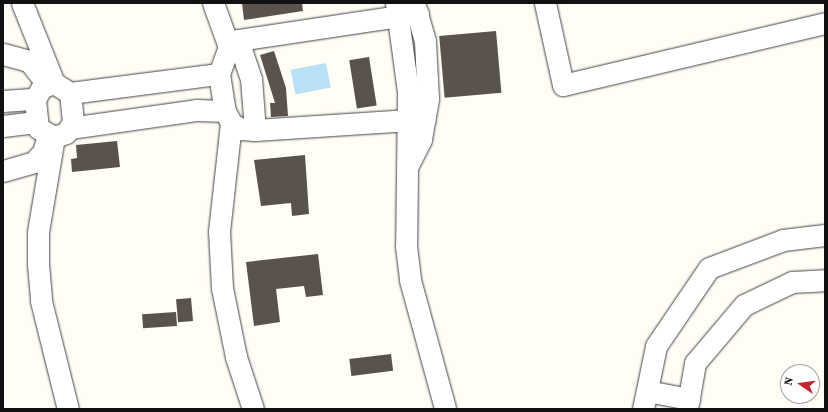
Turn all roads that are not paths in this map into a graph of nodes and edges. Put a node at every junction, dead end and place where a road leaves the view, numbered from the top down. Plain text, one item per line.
1 (22, 3) edge
2 (213, 3) edge
3 (545, 3) edge
4 (407, 9) edge
5 (825, 22) edge
6 (234, 43) junction
7 (3, 54) edge
8 (219, 74) junction
9 (51, 90) junction
10 (3, 101) edge
11 (228, 117) junction
12 (416, 119) junction
13 (3, 126) edge
14 (255, 130) junction
15 (52, 131) junction
16 (3, 171) edge
17 (825, 235) edge
18 (825, 280) edge
19 (645, 400) edge
20 (688, 404) edge
21 (445, 408) edge
22 (68, 409) edge
23 (253, 409) edge

1 - 9 street
2 - 6 street
3 - 5 street
4 - 6 street
4 - 12 street
6 - 8 street
6 - 14 street
7 - 9 street
8 - 9 street
8 - 11 street
9 - 10 street
9 - 15 street
9 - 15 street
11 - 14 street
11 - 15 street
11 - 23 street
12 - 14 street
12 - 21 street
13 - 15 street
15 - 16 street
15 - 22 street
17 - 19 street
18 - 20 street
19 - 20 street

